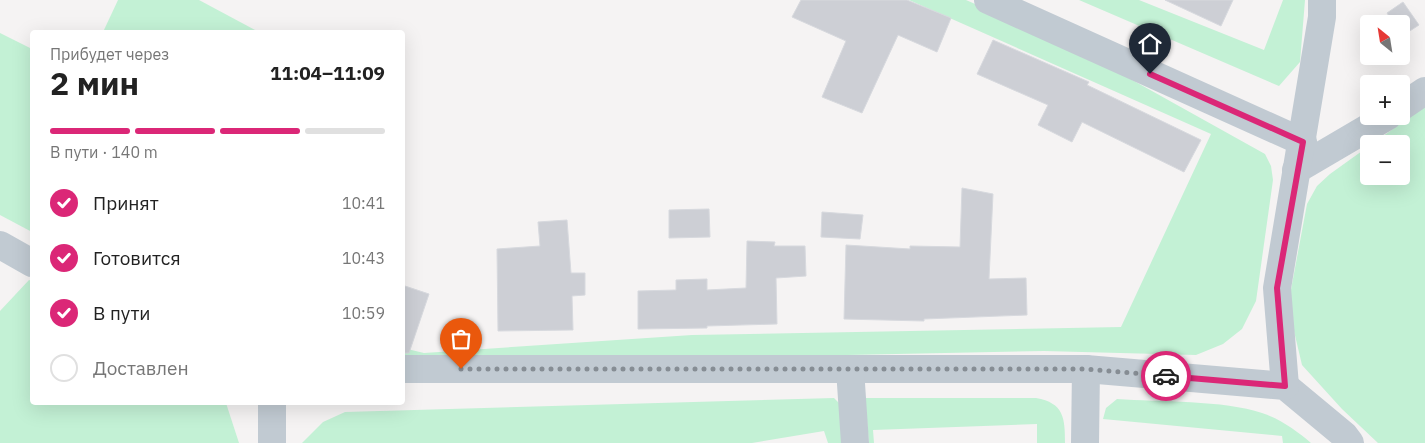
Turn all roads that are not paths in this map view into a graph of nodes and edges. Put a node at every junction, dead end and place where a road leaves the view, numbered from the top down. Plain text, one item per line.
1 (988, 0) edge
2 (1322, 0) edge
3 (1425, 91) edge
4 (1410, 101) edge
5 (1373, 125) edge
6 (1303, 142) junction
7 (1296, 170) junction
8 (0, 245) edge
9 (30, 262) edge
10 (405, 369) edge
11 (850, 369) junction
12 (1086, 369) junction
13 (1285, 386) junction
14 (272, 405) edge
15 (272, 443) edge
16 (855, 443) edge
17 (1085, 443) edge
18 (1350, 443) edge

1 - 6 street
2 - 6 street
3 - 4 street
5 - 7 street
6 - 7 street
7 - 13 street
8 - 9 street
10 - 11 street
11 - 12 street
11 - 16 street
12 - 13 street
12 - 17 street
13 - 18 street
14 - 15 street

